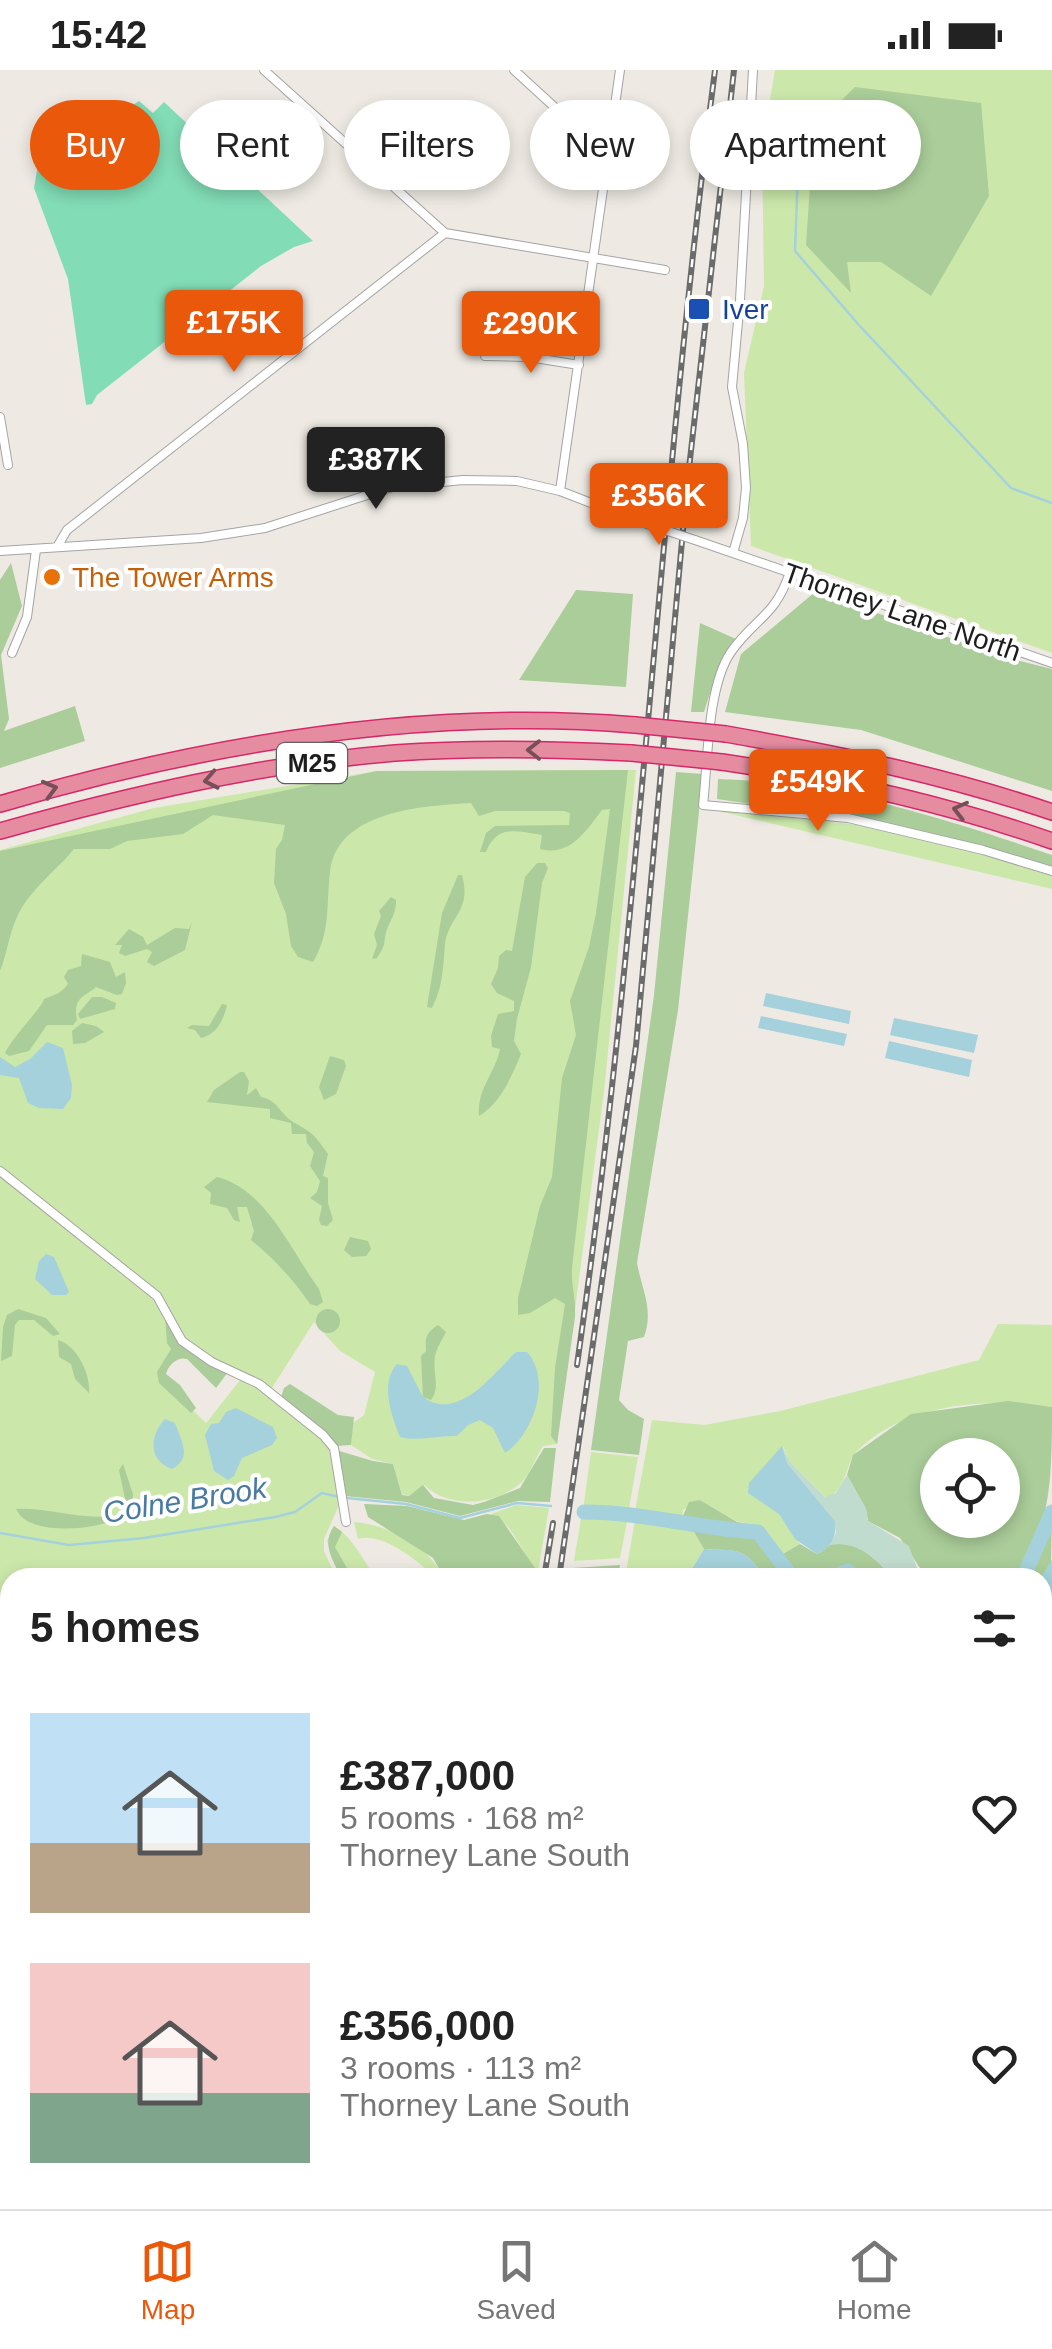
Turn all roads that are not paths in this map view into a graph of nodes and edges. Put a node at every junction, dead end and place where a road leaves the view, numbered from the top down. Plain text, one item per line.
1 (264, 70) edge
2 (514, 70) edge
3 (620, 70) edge
4 (752, 70) edge
5 (547, 100) edge
6 (616, 100) edge
7 (603, 190) edge
8 (445, 233) junction
9 (594, 257) junction
10 (664, 270) dead end
11 (485, 356) dead end
12 (579, 365) junction
13 (0, 417) edge
14 (8, 466) dead end
15 (560, 491) junction
16 (57, 547) junction
17 (0, 550) edge
18 (36, 550) junction
19 (733, 553) junction
20 (790, 572) junction
21 (12, 654) dead end
22 (1052, 664) edge
23 (0, 804) edge
24 (1052, 812) edge
25 (0, 831) edge
26 (1052, 841) edge
27 (1052, 872) edge
28 (0, 1170) edge
29 (346, 1522) dead end

1 - 8 street
2 - 5 street
3 - 6 street
4 - 19 street
7 - 9 street
8 - 9 street
8 - 16 street
9 - 10 street
9 - 12 street
11 - 12 street
12 - 15 street
13 - 14 street
15 - 16 street, Thorney Lane North
15 - 19 street, Thorney Lane North, bridge
16 - 18 street, Thorney Lane North
17 - 18 street, Thorney Lane North
18 - 21 street
19 - 20 street, Thorney Lane North
20 - 22 street, Thorney Lane North
20 - 27 street
23 -> 24 highway, M25, bridge
26 -> 25 highway, M25, bridge
28 - 29 street

